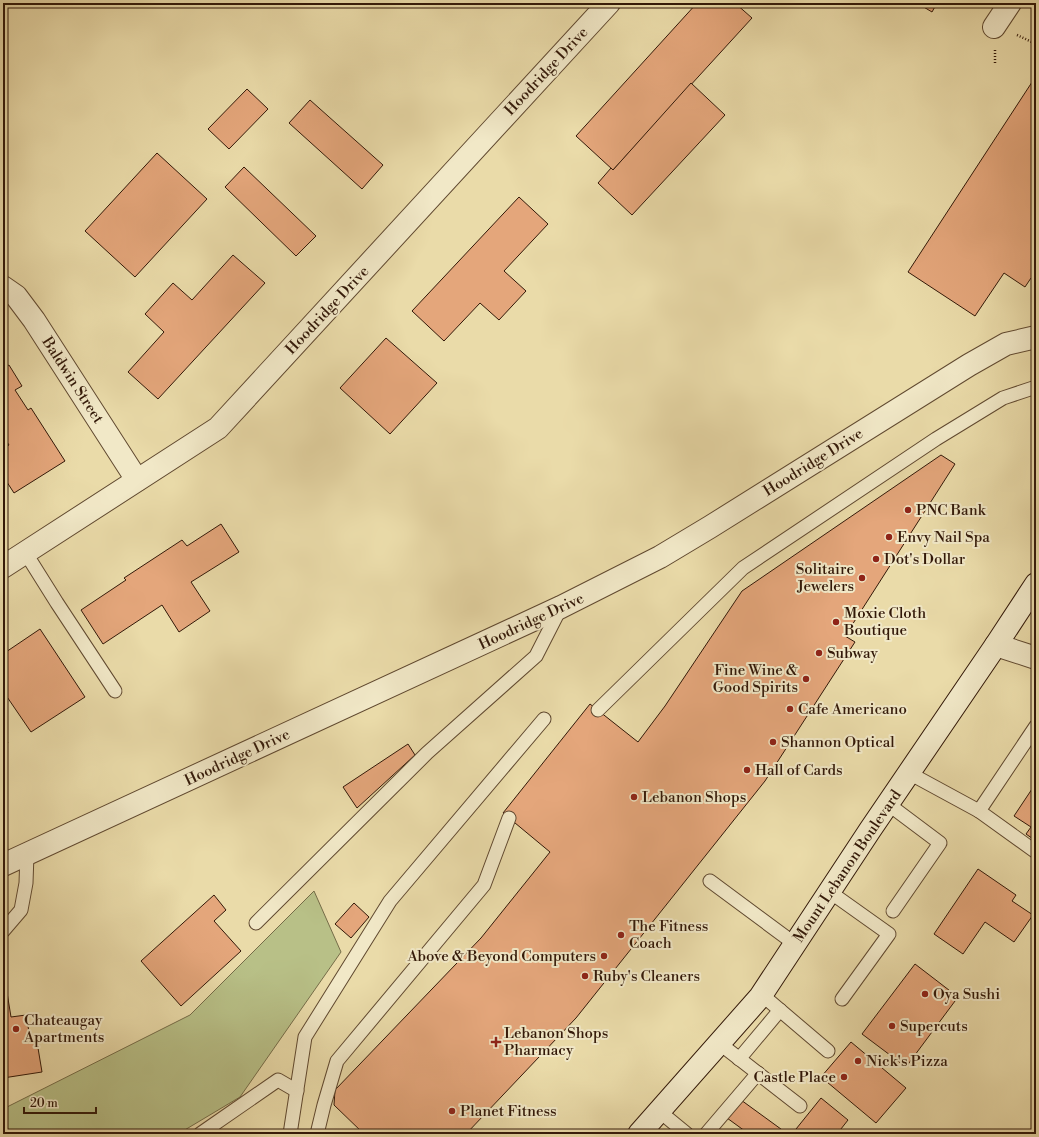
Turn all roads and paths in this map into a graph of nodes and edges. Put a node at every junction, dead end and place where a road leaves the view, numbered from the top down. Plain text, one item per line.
1 (609, 3) edge
2 (1010, 3) edge
3 (994, 27) dead end
4 (1022, 38) dead end
5 (1036, 42) edge
6 (3, 287) edge
7 (1036, 336) edge
8 (1036, 387) edge
9 (137, 480) junction
10 (25, 552) junction
11 (3, 567) edge
12 (1036, 584) edge
13 (561, 608) junction
14 (996, 645) junction
15 (1036, 658) edge
16 (115, 691) dead end
17 (598, 710) dead end
18 (544, 719) dead end
19 (1036, 726) edge
20 (909, 773) junction
21 (888, 804) junction
22 (979, 811) junction
23 (509, 818) dead end
24 (1036, 852) edge
25 (27, 854) junction
26 (3, 865) edge
27 (710, 881) dead end
28 (830, 892) junction
29 (892, 911) dead end
30 (256, 923) dead end
31 (3, 931) edge
32 (795, 944) junction
33 (762, 994) junction
34 (842, 999) dead end
35 (780, 1010) junction
36 (719, 1043) junction
37 (828, 1051) dead end
38 (739, 1059) junction
39 (758, 1074) junction
40 (297, 1090) junction
41 (800, 1106) dead end
42 (659, 1111) junction
43 (200, 1134) edge
44 (290, 1134) edge
45 (317, 1134) edge
46 (639, 1134) edge
47 (687, 1134) edge
48 (706, 1134) edge

1 - 9 street, Hoodridge Drive
2 - 3 street
4 - 5 path
6 - 9 street, Baldwin Street
7 - 13 street, Hoodridge Drive
8 - 17 lane
9 - 10 street, Hoodridge Drive
10 - 11 street, Hoodridge Drive
10 - 16 lane
12 - 14 street, Mount Lebanon Boulevard
13 - 25 street, Hoodridge Drive
13 - 30 lane
14 - 15 street
14 - 20 street, Mount Lebanon Boulevard
18 - 40 lane
19 - 22 lane
20 - 21 street, Mount Lebanon Boulevard
20 - 22 lane
21 - 28 street, Mount Lebanon Boulevard
21 - 29 lane
22 - 24 lane
23 - 45 lane
25 - 26 street, Hoodridge Drive
25 - 31 lane
27 - 32 lane
28 - 32 street, Mount Lebanon Boulevard
28 - 34 lane
32 - 33 street, Mount Lebanon Boulevard
33 - 35 lane
33 - 36 street, Mount Lebanon Boulevard
35 - 37 lane
35 - 38 lane
36 - 38 lane
36 - 42 street, Mount Lebanon Boulevard
38 - 39 lane
39 - 41 lane
39 - 48 lane
40 - 43 lane
40 - 44 lane
42 - 46 street, Mount Lebanon Boulevard
42 - 47 lane

